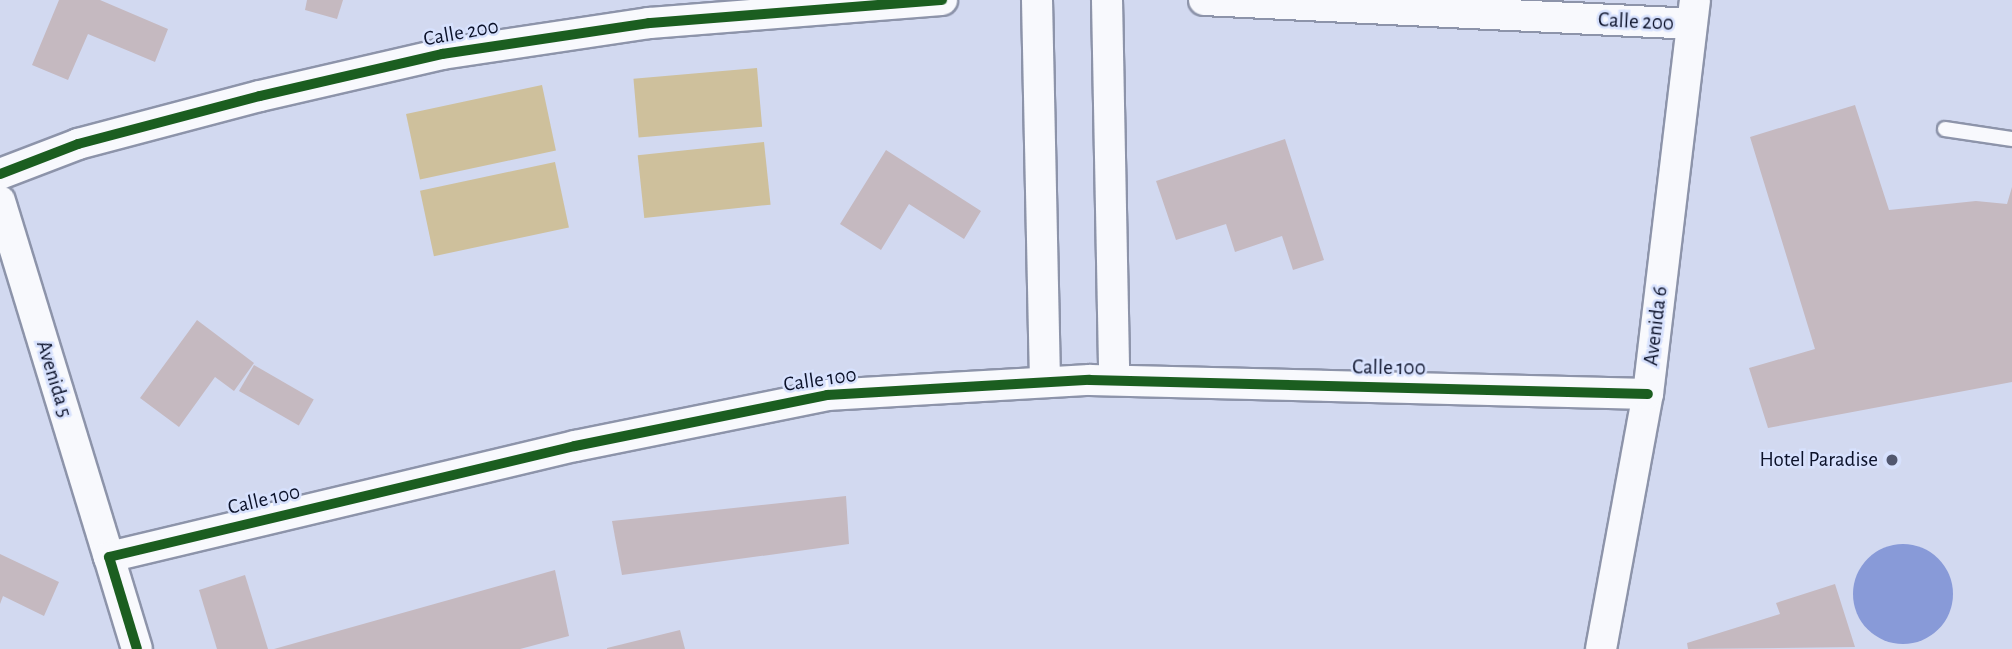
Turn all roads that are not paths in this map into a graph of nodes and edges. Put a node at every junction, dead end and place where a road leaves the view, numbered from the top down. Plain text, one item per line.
1 (942, 0) edge
2 (1037, 0) edge
3 (1107, 0) edge
4 (1204, 0) edge
5 (1693, 12) edge
6 (1945, 129) dead end
7 (2012, 139) edge
8 (0, 174) edge
9 (0, 201) edge
10 (5, 233) edge
11 (1114, 380) junction
12 (1045, 382) junction
13 (1648, 394) junction
14 (109, 557) junction
15 (137, 649) edge
16 (1601, 649) edge

1 - 8 street, Calle 200
2 - 12 street
3 - 11 street
4 - 5 street, Calle 200
5 - 13 street, Avenida 6
6 - 7 lane
9 - 10 street, Avenida 5
10 - 14 street, Avenida 5
11 - 12 street, Calle 100
11 - 13 street, Calle 100
12 - 14 street, Calle 100
13 - 16 street, Avenida 6
14 - 15 street

